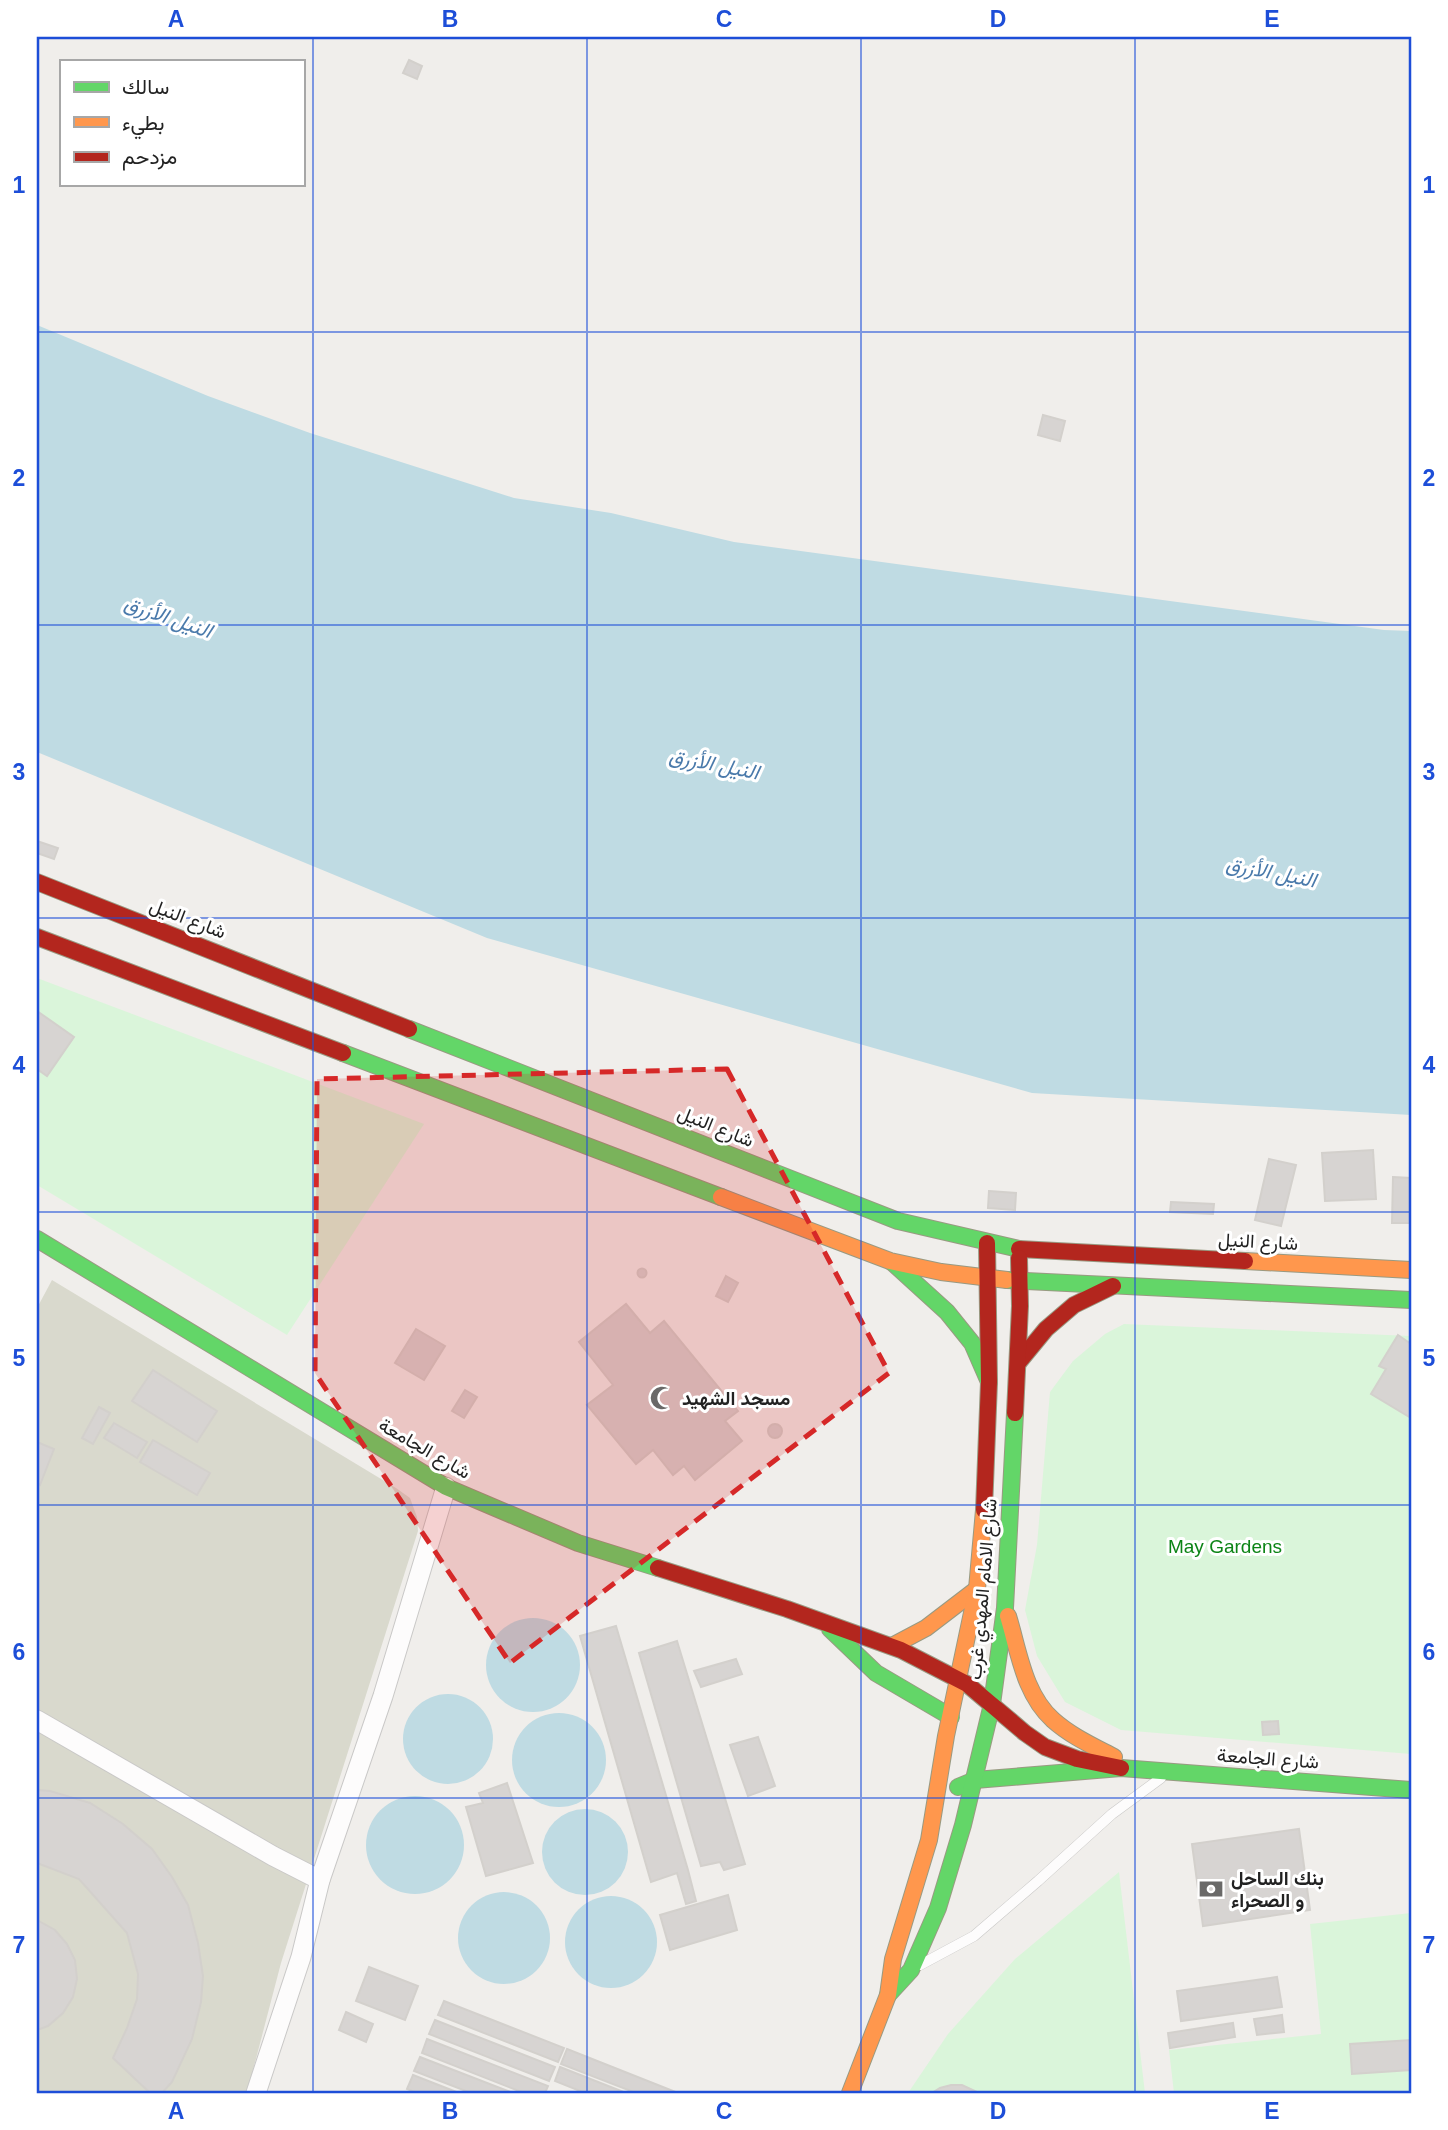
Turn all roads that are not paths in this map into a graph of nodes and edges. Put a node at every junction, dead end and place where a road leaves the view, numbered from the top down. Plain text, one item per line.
1 (37, 882) edge
2 (37, 937) edge
3 (668, 1130) junction
4 (657, 1161) junction
5 (37, 1239) edge
6 (987, 1243) junction
7 (1018, 1249) junction
8 (890, 1261) junction
9 (1257, 1262) junction
10 (1411, 1270) edge
11 (988, 1278) junction
12 (1020, 1281) junction
13 (1114, 1285) junction
14 (1259, 1293) junction
15 (1411, 1300) edge
16 (1018, 1363) junction
17 (989, 1382) junction
18 (446, 1487) junction
19 (977, 1589) junction
20 (1005, 1608) junction
21 (825, 1625) junction
22 (892, 1646) junction
23 (959, 1678) junction
24 (992, 1704) junction
25 (951, 1717) junction
26 (37, 1720) edge
27 (1121, 1768) junction
28 (1138, 1769) junction
29 (1170, 1771) junction
30 (975, 1780) junction
31 (1411, 1790) edge
32 (937, 1798) junction
33 (320, 1880) junction
34 (911, 1970) junction
35 (888, 1995) junction
36 (256, 2093) edge
37 (850, 2093) edge

1 - 3 main road, شارع النيل
2 - 4 main road
3 - 4 main road
3 - 6 main road, شارع النيل
4 - 8 main road
5 - 18 main road, شارع الجامعة
6 - 7 main road, شارع النيل
6 - 11 main road, شارع الامام المهدي غرب
7 - 9 main road, شارع النيل
7 - 12 main road, شارع الامام المهدي غرب
8 - 11 main road
8 - 17 main road
9 - 10 main road, شارع النيل
9 - 14 main road
11 - 12 main road
11 - 17 main road, شارع الامام المهدي غرب
12 - 13 main road
12 - 16 main road, شارع الامام المهدي غرب
13 - 14 main road
13 - 16 main road
14 - 15 main road
16 - 20 main road, شارع الامام المهدي غرب
17 - 19 main road, شارع الامام المهدي غرب
18 - 21 main road, شارع الجامعة
18 - 33 street
19 - 22 main road
19 - 23 main road, شارع الامام المهدي غرب
20 - 24 main road, شارع الامام المهدي غرب
20 - 28 main road
21 - 22 main road, شارع الجامعة
21 - 25 main road, شارع الجامعة
22 - 23 main road, شارع الجامعة
23 - 24 main road, شارع الجامعة
23 - 25 main road, شارع الامام المهدي غرب
24 - 27 main road, شارع الجامعة
24 - 30 main road, شارع الامام المهدي غرب
25 - 32 main road, شارع الامام المهدي غرب
26 - 33 street
27 - 28 main road, شارع الجامعة
27 - 30 main road, شارع الجامعة
28 - 29 main road, شارع الجامعة
29 - 31 main road, شارع الجامعة
29 - 34 lane
30 - 32 main road, شارع الجامعة
30 - 34 main road, شارع الامام المهدي غرب
32 - 35 main road, شارع الامام المهدي غرب
33 - 36 street
34 - 35 main road, شارع الامام المهدي غرب
35 - 37 main road, شارع الامام المهدي غرب

